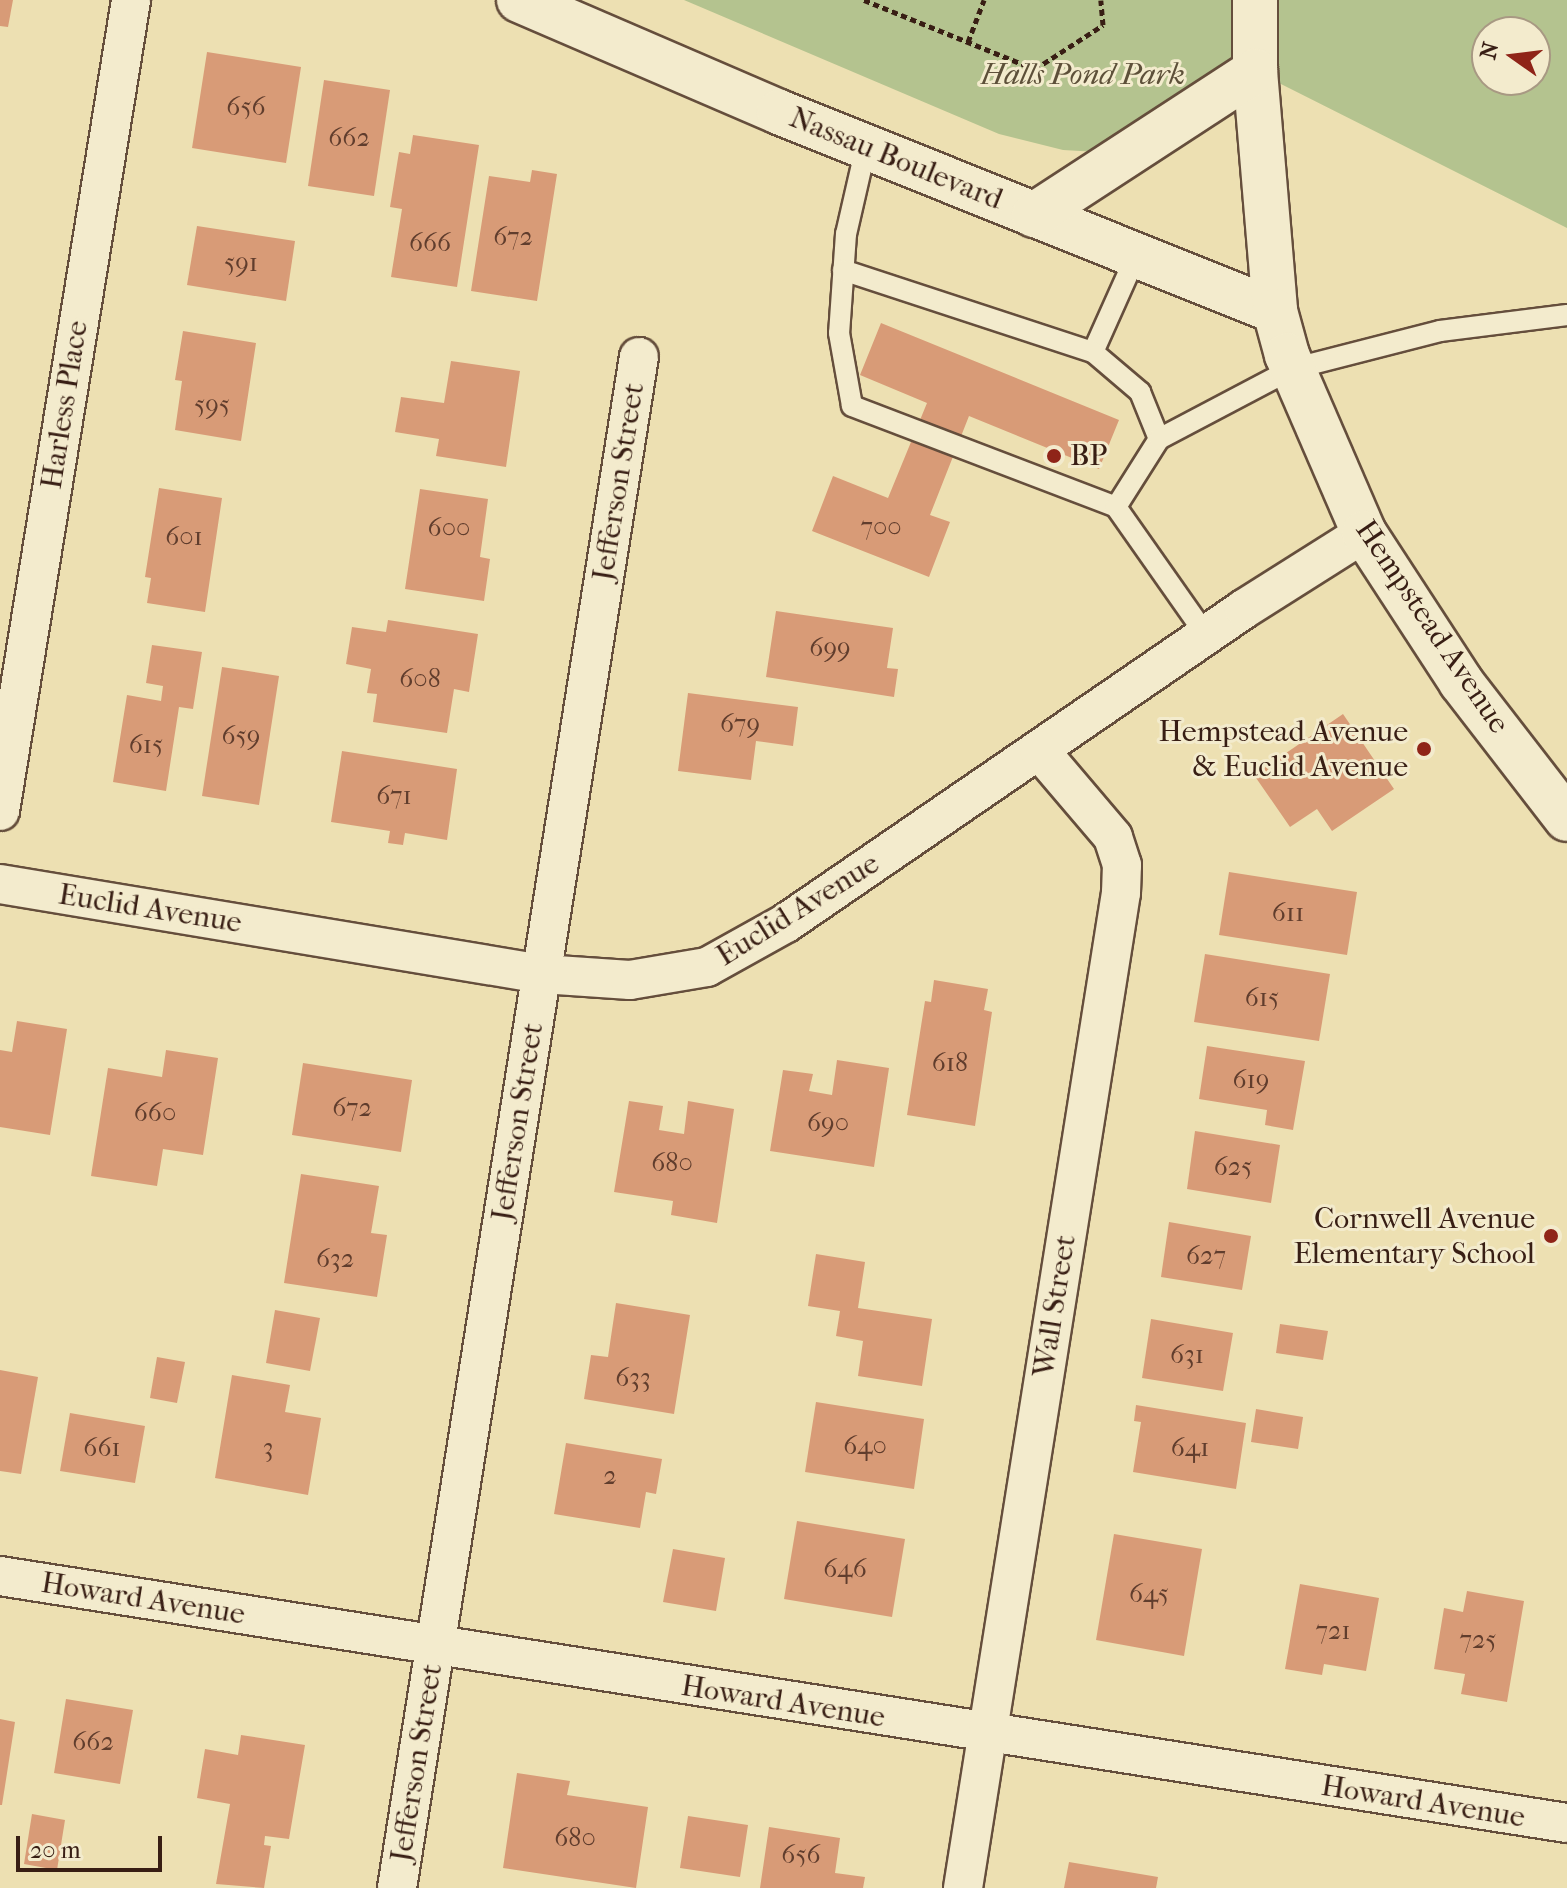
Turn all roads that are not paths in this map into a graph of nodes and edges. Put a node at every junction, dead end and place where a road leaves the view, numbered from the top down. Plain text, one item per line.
1 (131, 0) edge
2 (519, 0) edge
3 (1255, 0) edge
4 (1255, 71) junction
5 (866, 147) junction
6 (1034, 215) junction
7 (1136, 256) junction
8 (843, 270) junction
9 (1275, 311) junction
10 (1567, 315) edge
11 (1093, 352) junction
12 (639, 357) dead end
13 (1292, 369) junction
14 (1159, 439) junction
15 (1116, 507) junction
16 (1364, 533) junction
17 (1206, 635) junction
18 (1039, 750) junction
19 (0, 811) edge
20 (1567, 819) edge
21 (0, 884) edge
22 (542, 974) junction
23 (0, 1576) edge
24 (436, 1646) junction
25 (987, 1735) junction
26 (1567, 1823) edge
27 (397, 1888) edge
28 (963, 1888) edge

1 - 19 street, Harless Place
2 - 5 main road, Nassau Boulevard
3 - 4 main road, Hempstead Avenue
4 - 6 main road
4 - 9 main road, Hempstead Avenue
5 - 6 main road, Nassau Boulevard
5 - 8 lane
6 - 7 main road, Nassau Boulevard
7 - 9 main road, Nassau Boulevard
7 - 11 lane
8 - 11 lane
8 - 15 lane
9 - 13 main road, Hempstead Avenue
10 - 13 lane
11 - 14 lane
12 - 22 street, Jefferson Street
13 - 14 lane
13 - 16 main road, Hempstead Avenue
14 - 15 lane
15 - 17 lane
16 - 17 street, Euclid Avenue
16 - 20 main road, Hempstead Avenue
17 - 18 street, Euclid Avenue
18 - 22 street, Euclid Avenue
18 - 25 street, Wall Street
21 - 22 street, Euclid Avenue
22 - 24 street, Jefferson Street
23 - 24 street, Howard Avenue
24 - 25 street, Howard Avenue
24 - 27 street, Jefferson Street
25 - 26 street, Howard Avenue
25 - 28 street, Wall Street

